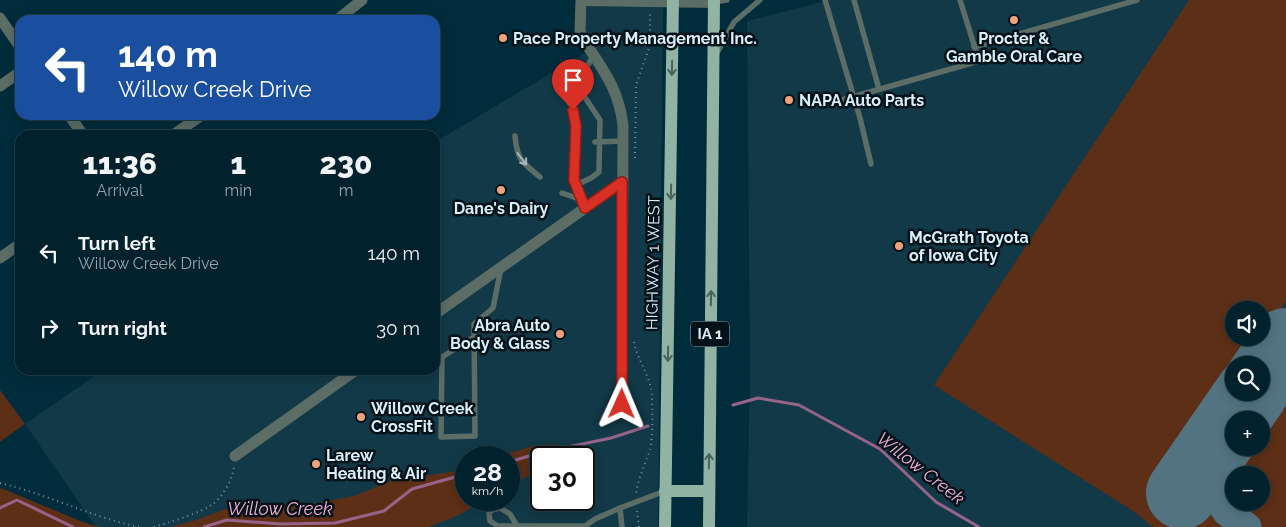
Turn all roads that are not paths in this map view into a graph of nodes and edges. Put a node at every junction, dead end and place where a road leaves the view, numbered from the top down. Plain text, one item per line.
1 (362, 0) edge
2 (582, 0) edge
3 (727, 0) edge
4 (760, 0) edge
5 (825, 0) edge
6 (854, 0) edge
7 (960, 0) edge
8 (1137, 0) edge
9 (650, 1) edge
10 (673, 1) edge
11 (714, 1) edge
12 (343, 15) edge
13 (0, 18) edge
14 (15, 40) edge
15 (974, 47) junction
16 (594, 55) junction
17 (713, 59) junction
18 (15, 76) edge
19 (576, 84) junction
20 (0, 86) edge
21 (878, 89) junction
22 (854, 96) junction
23 (831, 103) dead end
24 (195, 120) edge
25 (180, 130) edge
26 (515, 136) dead end
27 (623, 141) junction
28 (598, 142) junction
29 (871, 164) dead end
30 (540, 177) dead end
31 (622, 182) junction
32 (576, 185) junction
33 (562, 193) dead end
34 (583, 204) junction
35 (15, 248) edge
36 (0, 258) edge
37 (501, 268) junction
38 (440, 311) edge
39 (474, 337) junction
40 (349, 375) edge
41 (622, 404) dead end
42 (235, 456) road end
43 (666, 491) junction
44 (709, 491) junction
45 (620, 508) junction
46 (517, 526) edge
47 (622, 527) edge
48 (665, 527) edge
49 (709, 527) edge

1 - 12 street
2 - 9 street
2 - 16 street
3 - 11 lane
4 - 17 lane
5 - 22 lane
6 - 21 lane
7 - 15 lane
8 - 15 lane
9 - 10 street
10 - 11 street
10 -> 43 main road, HIGHWAY 1 WEST / IA 1
11 - 17 main road, IA 1
13 - 14 street
15 - 21 lane
16 - 19 lane
16 - 27 street
44 -> 17 main road, IA 1
18 - 20 street
19 - 28 lane
19 - 32 lane
21 - 22 lane
22 - 23 lane
22 - 29 lane
24 - 25 street
26 -> 30 lane
27 - 28 lane
27 - 31 street
28 - 32 lane
31 - 34 street
31 - 41 street
32 - 34 lane
33 - 34 lane
34 - 37 street
35 - 36 street
37 - 38 street
37 - 39 lane
39 - 39 lane
40 - 42 street
43 - 44 main road
43 - 45 lane
43 - 48 main road, HIGHWAY 1 WEST / IA 1
44 - 49 main road, IA 1
45 - 46 lane
45 - 47 lane
46 - 46 lane

